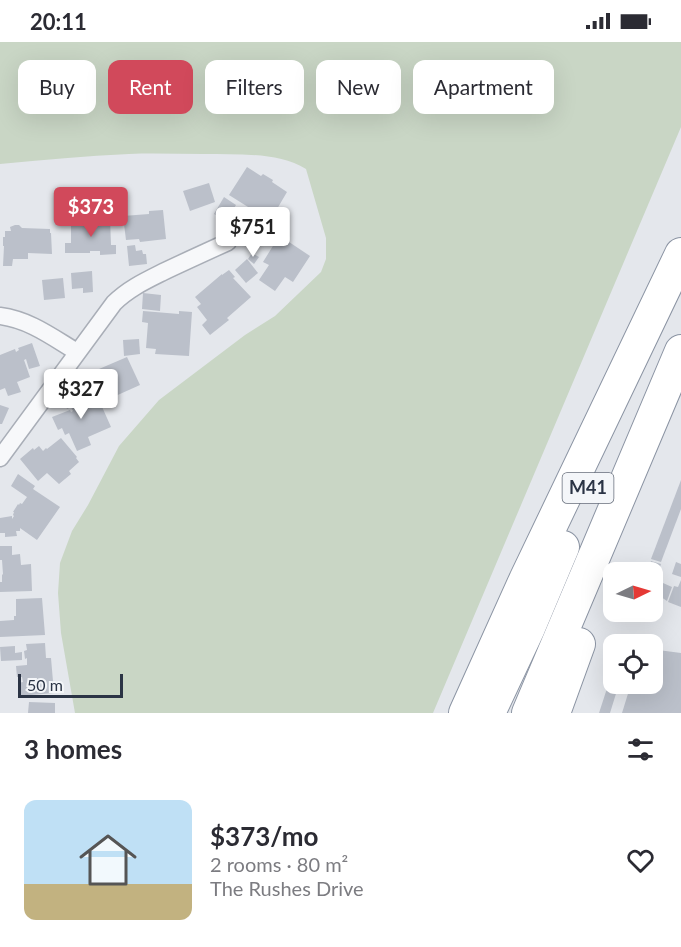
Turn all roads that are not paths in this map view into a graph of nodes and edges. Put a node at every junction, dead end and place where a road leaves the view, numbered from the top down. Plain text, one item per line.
1 (228, 242) dead end
2 (681, 254) edge
3 (681, 261) edge
4 (0, 316) edge
5 (681, 351) edge
6 (77, 352) junction
7 (681, 358) edge
8 (0, 458) edge
9 (465, 713) edge
10 (489, 713) edge
11 (528, 713) edge
12 (554, 713) edge

1 - 6 street
2 - 9 highway
3 - 10 highway, M41
4 - 6 street
5 - 11 highway, M41
6 - 8 street
7 - 12 highway

